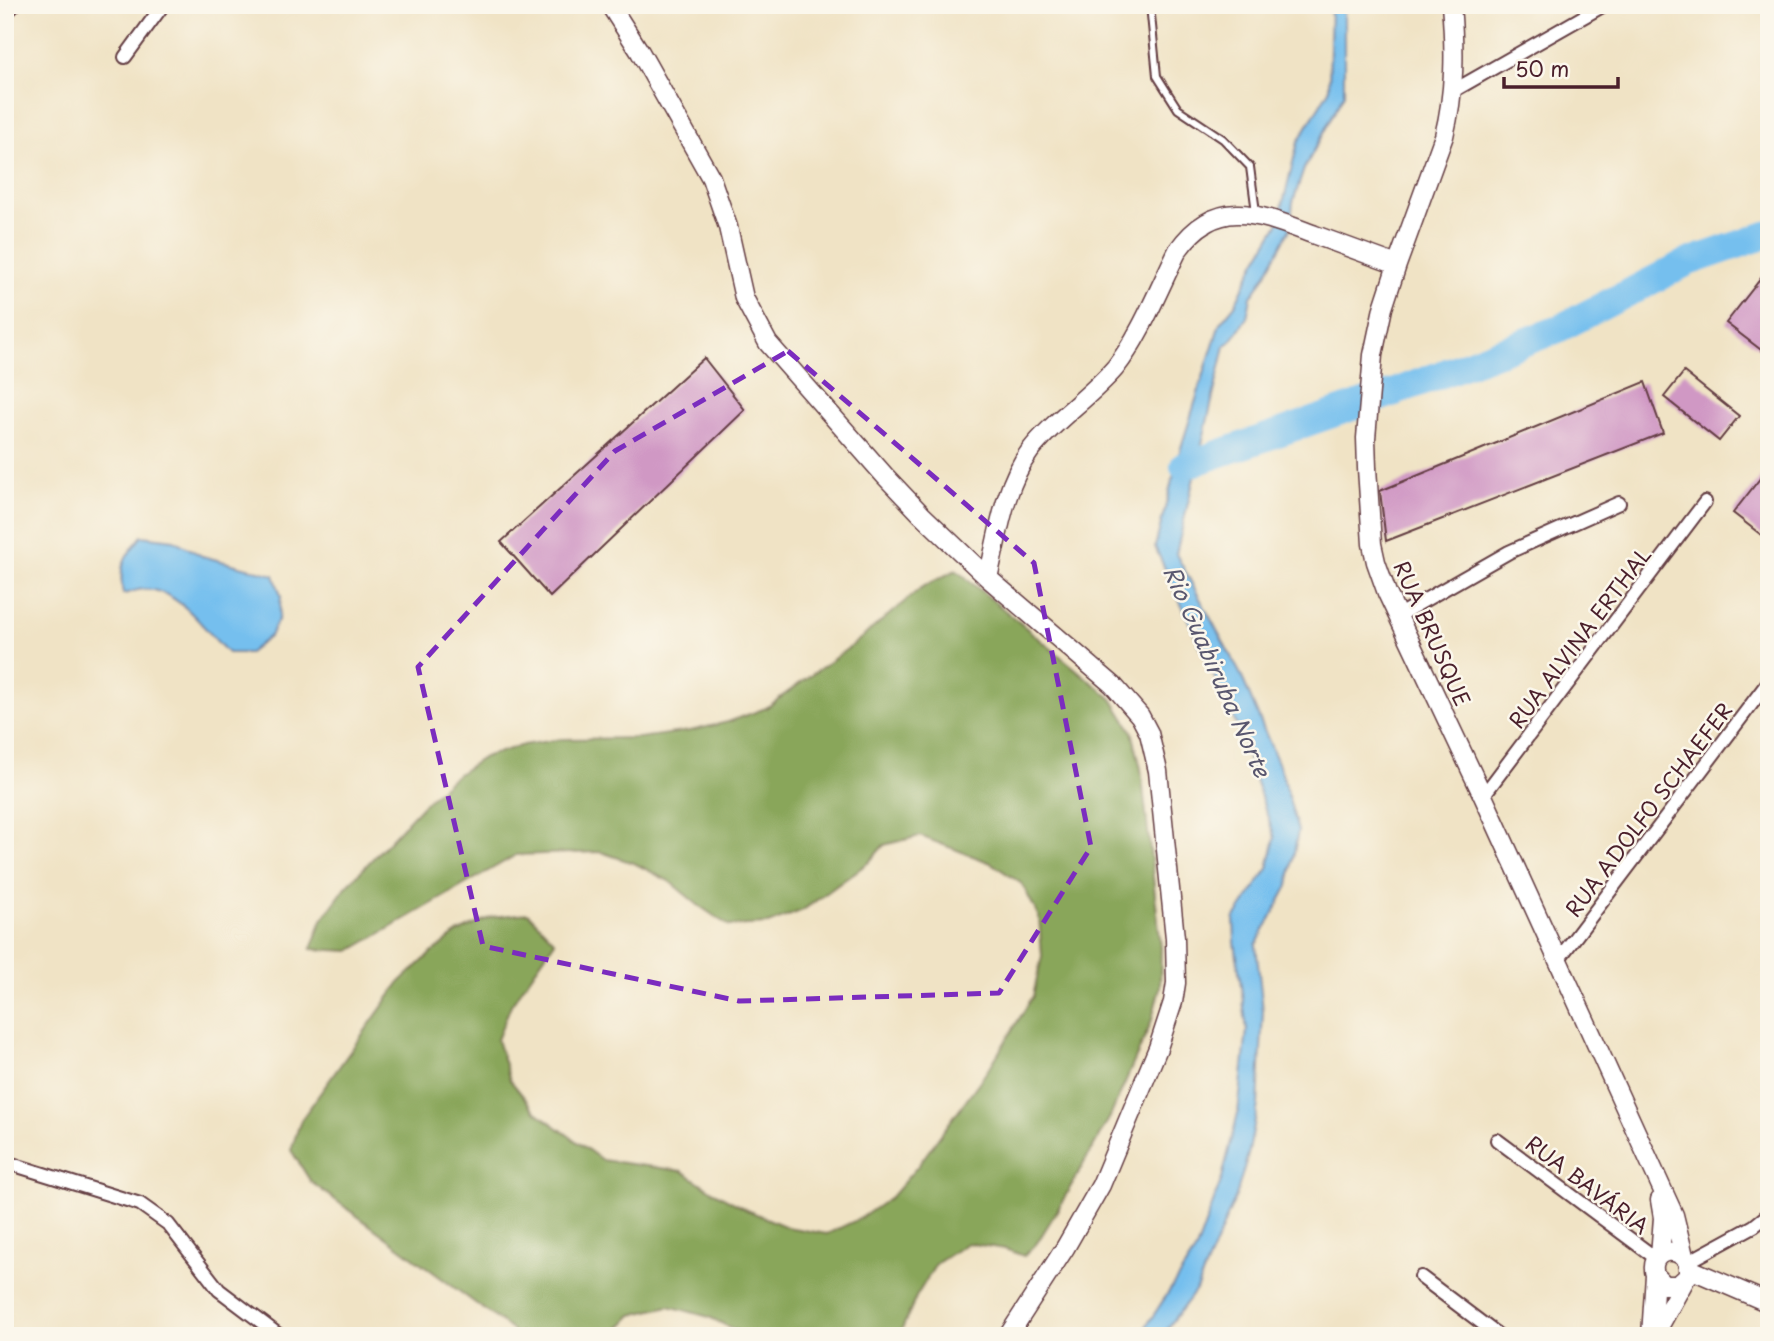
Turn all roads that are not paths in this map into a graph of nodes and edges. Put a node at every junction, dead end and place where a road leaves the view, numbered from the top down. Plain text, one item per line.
1 (14, 5) edge
2 (163, 5) edge
3 (610, 5) edge
4 (1150, 5) edge
5 (1451, 5) edge
6 (1604, 5) edge
7 (5, 14) edge
8 (125, 57) dead end
9 (1453, 91) junction
10 (1264, 217) junction
11 (1397, 265) junction
12 (1705, 502) dead end
13 (1619, 503) dead end
14 (988, 578) junction
15 (1397, 616) junction
16 (1769, 681) edge
17 (1483, 796) junction
18 (1558, 960) junction
19 (1497, 1140) dead end
20 (5, 1162) edge
21 (1651, 1166) junction
22 (1769, 1214) edge
23 (1657, 1263) junction
24 (1687, 1267) junction
25 (1421, 1277) dead end
26 (1769, 1303) edge
27 (280, 1336) edge
28 (1008, 1336) edge
29 (1499, 1336) edge
30 (1653, 1336) edge

1 - 7 street
2 - 8 street
3 - 14 main road
4 - 10 lane
5 - 9 main road, RUA BRUSQUE
6 - 9 street
9 - 11 main road, RUA BRUSQUE
10 - 11 main road
10 - 14 main road
11 - 15 main road, RUA BRUSQUE
12 - 17 street, RUA ALVINA ERTHAL
13 - 15 street
14 - 28 main road
15 - 17 main road, RUA BRUSQUE
16 - 18 street, RUA ADOLFO SCHAEFER
17 - 18 main road, RUA BRUSQUE
18 - 21 main road, RUA BRUSQUE
19 - 23 street, RUA BAVÁRIA
20 - 27 street
21 - 23 main road, RUA BRUSQUE
21 - 24 main road, RUA BRUSQUE
22 - 24 street
23 - 24 main road
23 - 24 main road
23 - 30 main road, RUA BRUSQUE
24 - 26 main road
24 - 30 main road, RUA BRUSQUE
25 - 29 street

